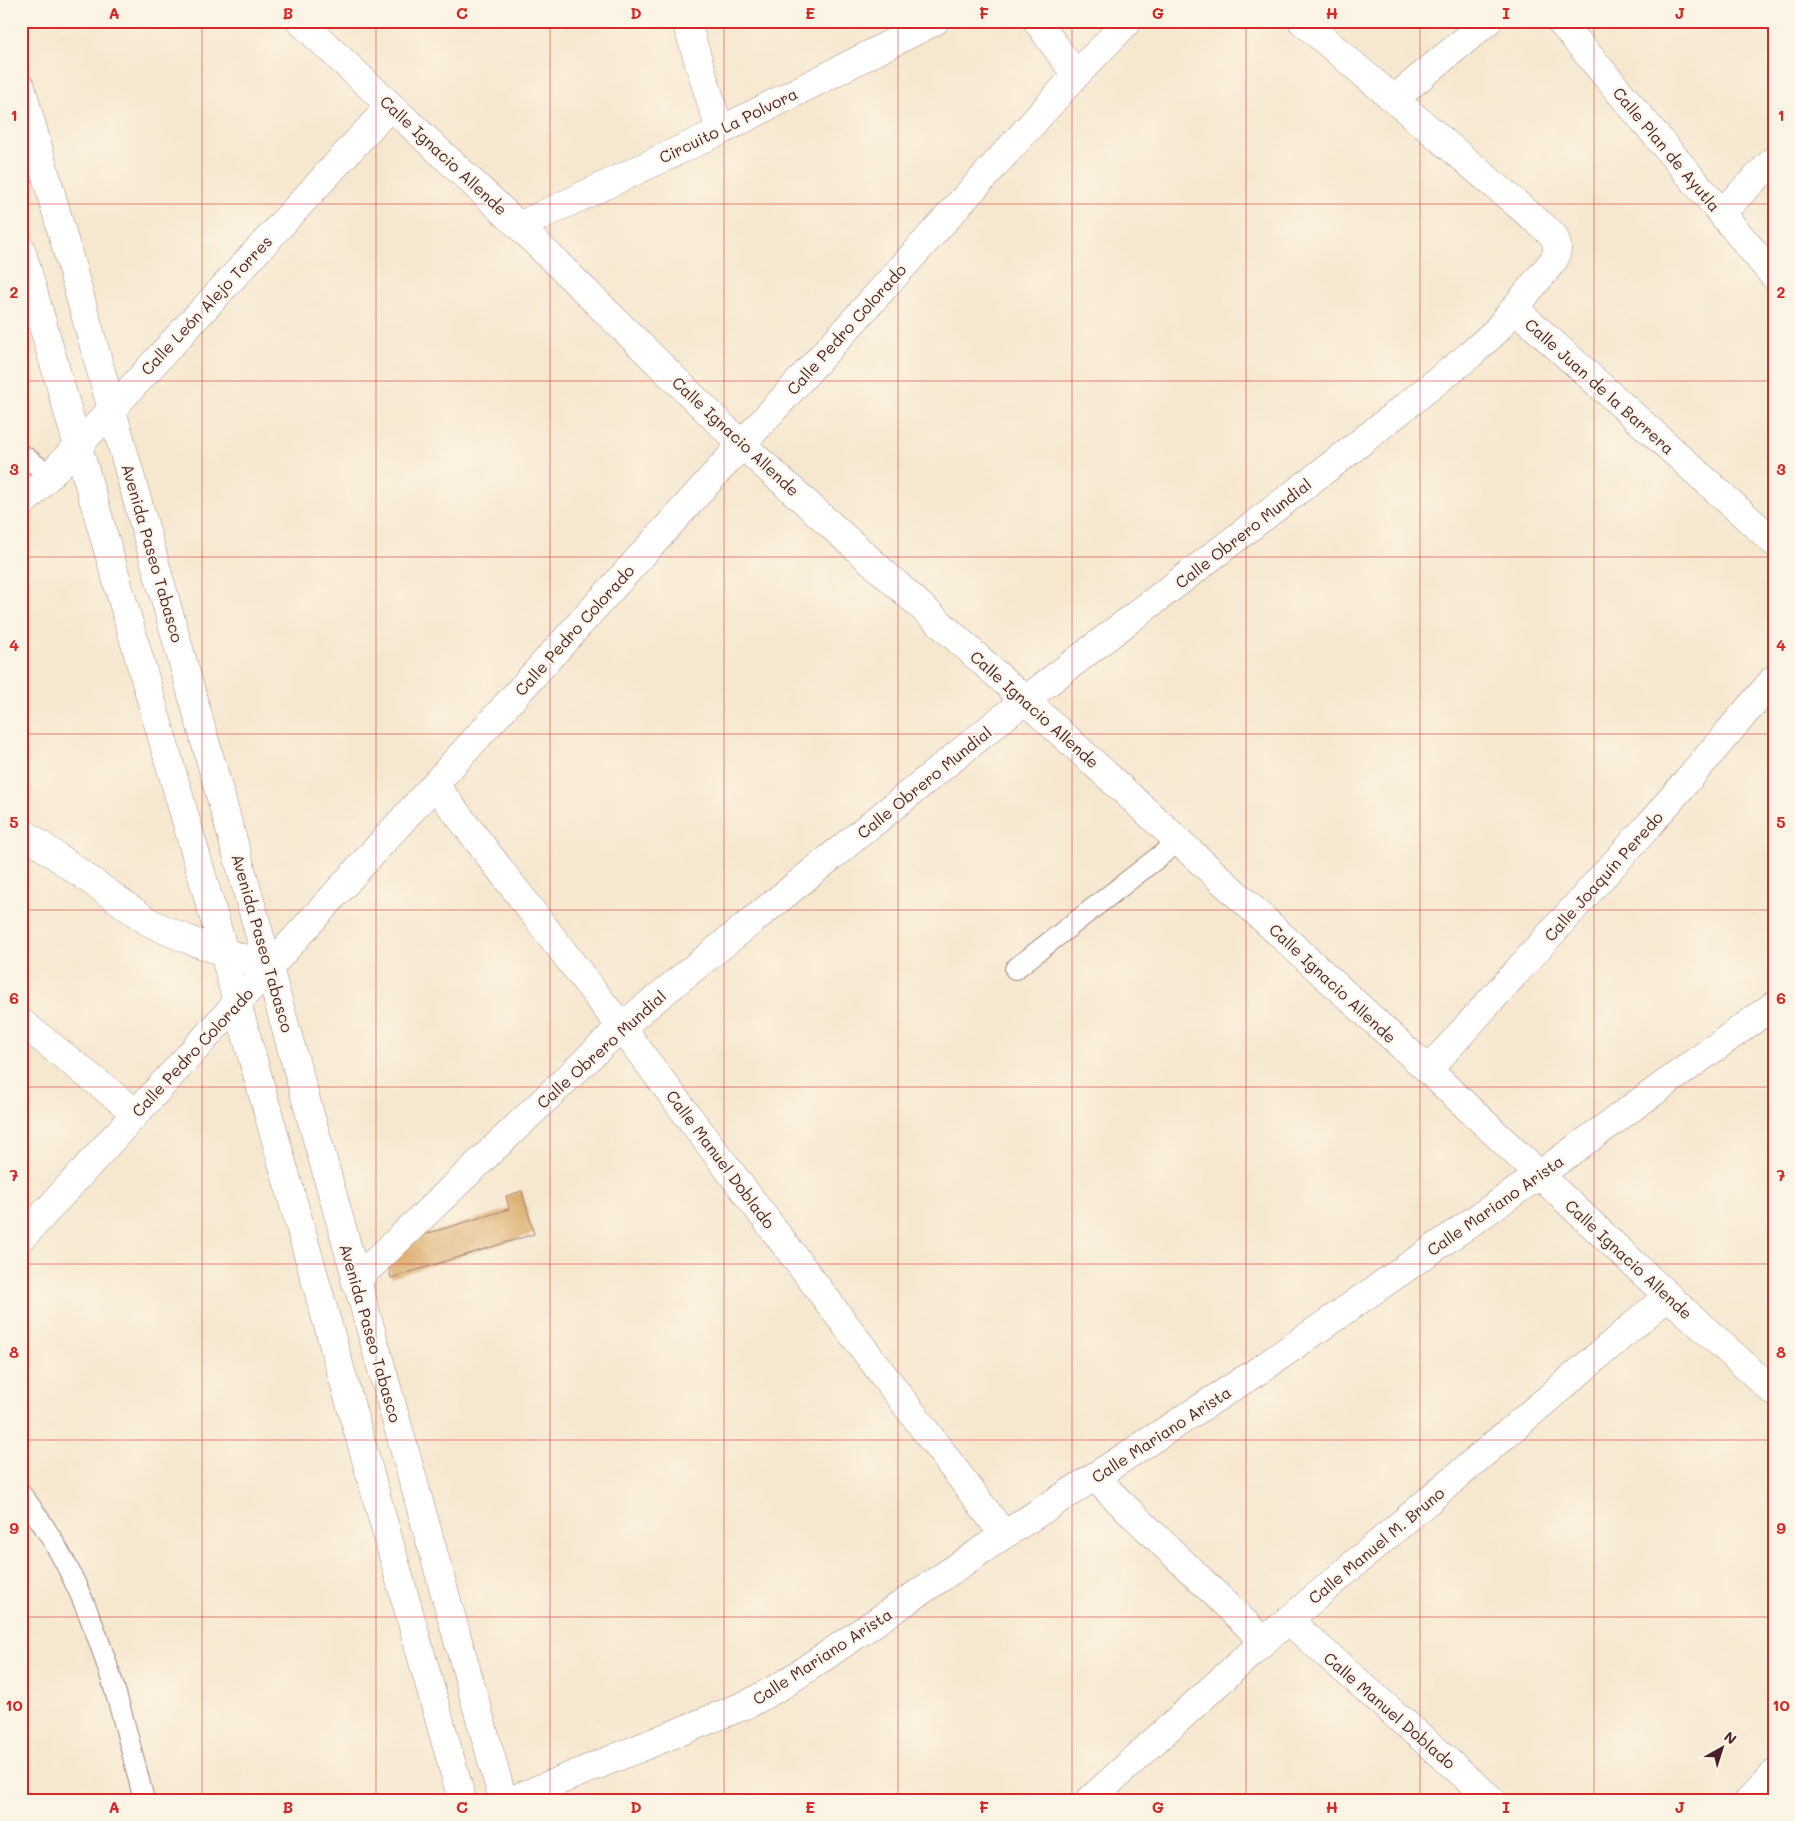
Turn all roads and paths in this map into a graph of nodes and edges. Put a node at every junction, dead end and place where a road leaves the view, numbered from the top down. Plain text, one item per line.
1 (300, 21) edge
2 (686, 21) edge
3 (935, 21) edge
4 (1037, 21) edge
5 (1128, 21) edge
6 (1302, 21) edge
7 (1488, 21) edge
8 (1561, 21) edge
9 (1076, 75) junction
10 (21, 87) edge
11 (1394, 99) junction
12 (390, 106) junction
13 (720, 131) junction
14 (1774, 160) edge
15 (1721, 213) junction
16 (519, 226) junction
17 (21, 249) edge
18 (1774, 276) edge
19 (1515, 309) junction
20 (112, 407) junction
21 (741, 444) junction
22 (78, 446) junction
23 (21, 454) edge
24 (50, 475) junction
25 (21, 505) edge
26 (1774, 542) edge
27 (1774, 679) edge
28 (1025, 700) junction
29 (435, 785) junction
30 (21, 831) edge
31 (1178, 841) junction
32 (224, 952) junction
33 (269, 966) junction
34 (1015, 970) dead end
35 (237, 1003) junction
36 (1774, 1005) edge
37 (21, 1022) edge
38 (621, 1026) junction
39 (1428, 1070) junction
40 (136, 1113) junction
41 (1539, 1175) junction
42 (21, 1239) edge
43 (356, 1280) junction
44 (1668, 1296) junction
45 (1774, 1392) edge
46 (1094, 1477) junction
47 (21, 1494) edge
48 (1004, 1535) junction
49 (1288, 1620) junction
50 (1264, 1640) junction
51 (1774, 1774) edge
52 (144, 1800) edge
53 (462, 1800) edge
54 (503, 1800) edge
55 (512, 1800) edge
56 (1090, 1800) edge
57 (1492, 1800) edge
58 (1749, 1800) edge

1 - 12 street, Calle Ignacio Allende
2 - 13 street
3 - 13 street, Circuito La Polvora
4 - 9 street
5 - 9 street, Calle Pedro Colorado
6 - 11 street, Calle Juan de la Barrera
7 - 11 street
8 - 15 street, Calle Plan de Ayutla
9 - 21 street, Calle Pedro Colorado
10 - 20 street, Avenida Paseo Tabasco
11 - 19 street, Calle Juan de la Barrera
12 - 16 street, Calle Ignacio Allende
12 - 20 street, Calle León Alejo Torres
13 - 16 street, Circuito La Polvora
14 - 15 street
15 - 18 street, Calle Plan de Ayutla
16 - 21 street, Calle Ignacio Allende
17 - 22 street
19 - 26 street, Calle Juan de la Barrera
19 - 28 street, Calle Obrero Mundial
20 - 22 street, Calle León Alejo Torres
20 - 33 street, Avenida Paseo Tabasco
21 - 28 street, Calle Ignacio Allende
21 - 29 street, Calle Pedro Colorado
22 - 24 street, Calle León Alejo Torres
22 - 32 street
23 - 24 lane
24 - 25 street, Calle León Alejo Torres
27 - 39 street, Calle Joaquín Peredo
28 - 31 street, Calle Ignacio Allende
28 - 38 street, Calle Obrero Mundial
29 - 33 street, Calle Pedro Colorado
29 - 38 street, Calle Manuel Doblado
30 - 32 street
31 - 34 lane
31 - 39 street, Calle Ignacio Allende
32 - 33 street
32 - 35 street
33 - 35 street, Calle Pedro Colorado
33 - 43 street, Avenida Paseo Tabasco
35 - 40 street, Calle Pedro Colorado
35 - 53 street
36 - 41 street, Calle Mariano Arista
37 - 40 street
38 - 43 street, Calle Obrero Mundial
38 - 48 street, Calle Manuel Doblado
39 - 41 street, Calle Ignacio Allende
40 - 42 street, Calle Pedro Colorado
41 - 44 street, Calle Ignacio Allende
41 - 46 street, Calle Mariano Arista
43 - 54 street, Avenida Paseo Tabasco
44 - 45 street, Calle Ignacio Allende
44 - 49 street, Calle Manuel M. Bruno
46 - 48 street, Calle Mariano Arista
46 - 50 street
47 - 52 lane
48 - 55 street, Calle Mariano Arista
49 - 50 street, Calle Manuel M. Bruno
49 - 57 street, Calle Manuel Doblado
50 - 56 street, Calle Manuel M. Bruno
51 - 58 street

